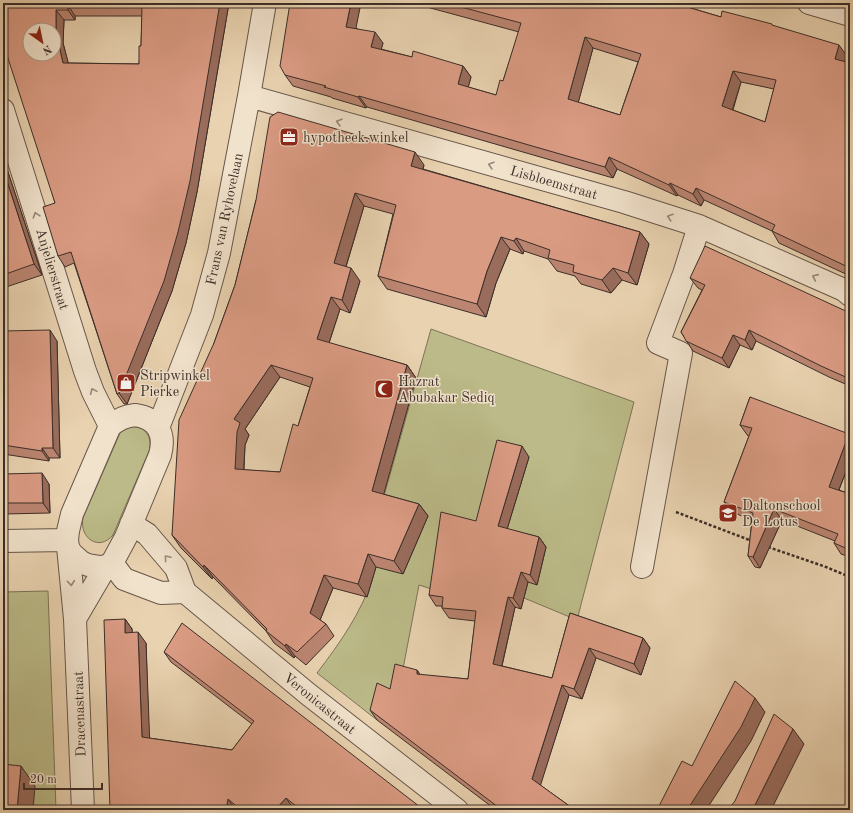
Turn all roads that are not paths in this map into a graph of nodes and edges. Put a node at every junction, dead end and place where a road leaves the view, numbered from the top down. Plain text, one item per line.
1 (265, 3) edge
2 (809, 3) edge
3 (850, 15) edge
4 (249, 96) junction
5 (3, 110) edge
6 (699, 226) junction
7 (850, 295) edge
8 (110, 426) junction
9 (158, 428) junction
10 (131, 524) junction
11 (3, 541) edge
12 (67, 543) junction
13 (109, 565) junction
14 (642, 567) dead end
15 (185, 592) junction
16 (75, 619) junction
17 (83, 810) edge
18 (457, 810) edge

1 - 4 street, Frans van Ryhovelaan
2 - 3 street
6 -> 4 street, Lisbloemstraat
4 - 9 street, Frans van Ryhovelaan
8 -> 5 street, Anjelierstraat
7 -> 6 street, Lisbloemstraat
6 - 14 street
8 - 9 street
8 - 12 street
9 - 10 street
10 - 13 street
15 -> 10 street, Veronicastraat
11 - 12 street
12 - 13 street
12 -> 16 street, Dracenastraat
13 - 15 street
13 - 16 street
15 - 18 street, Veronicastraat
16 - 17 street, Dracenastraat

